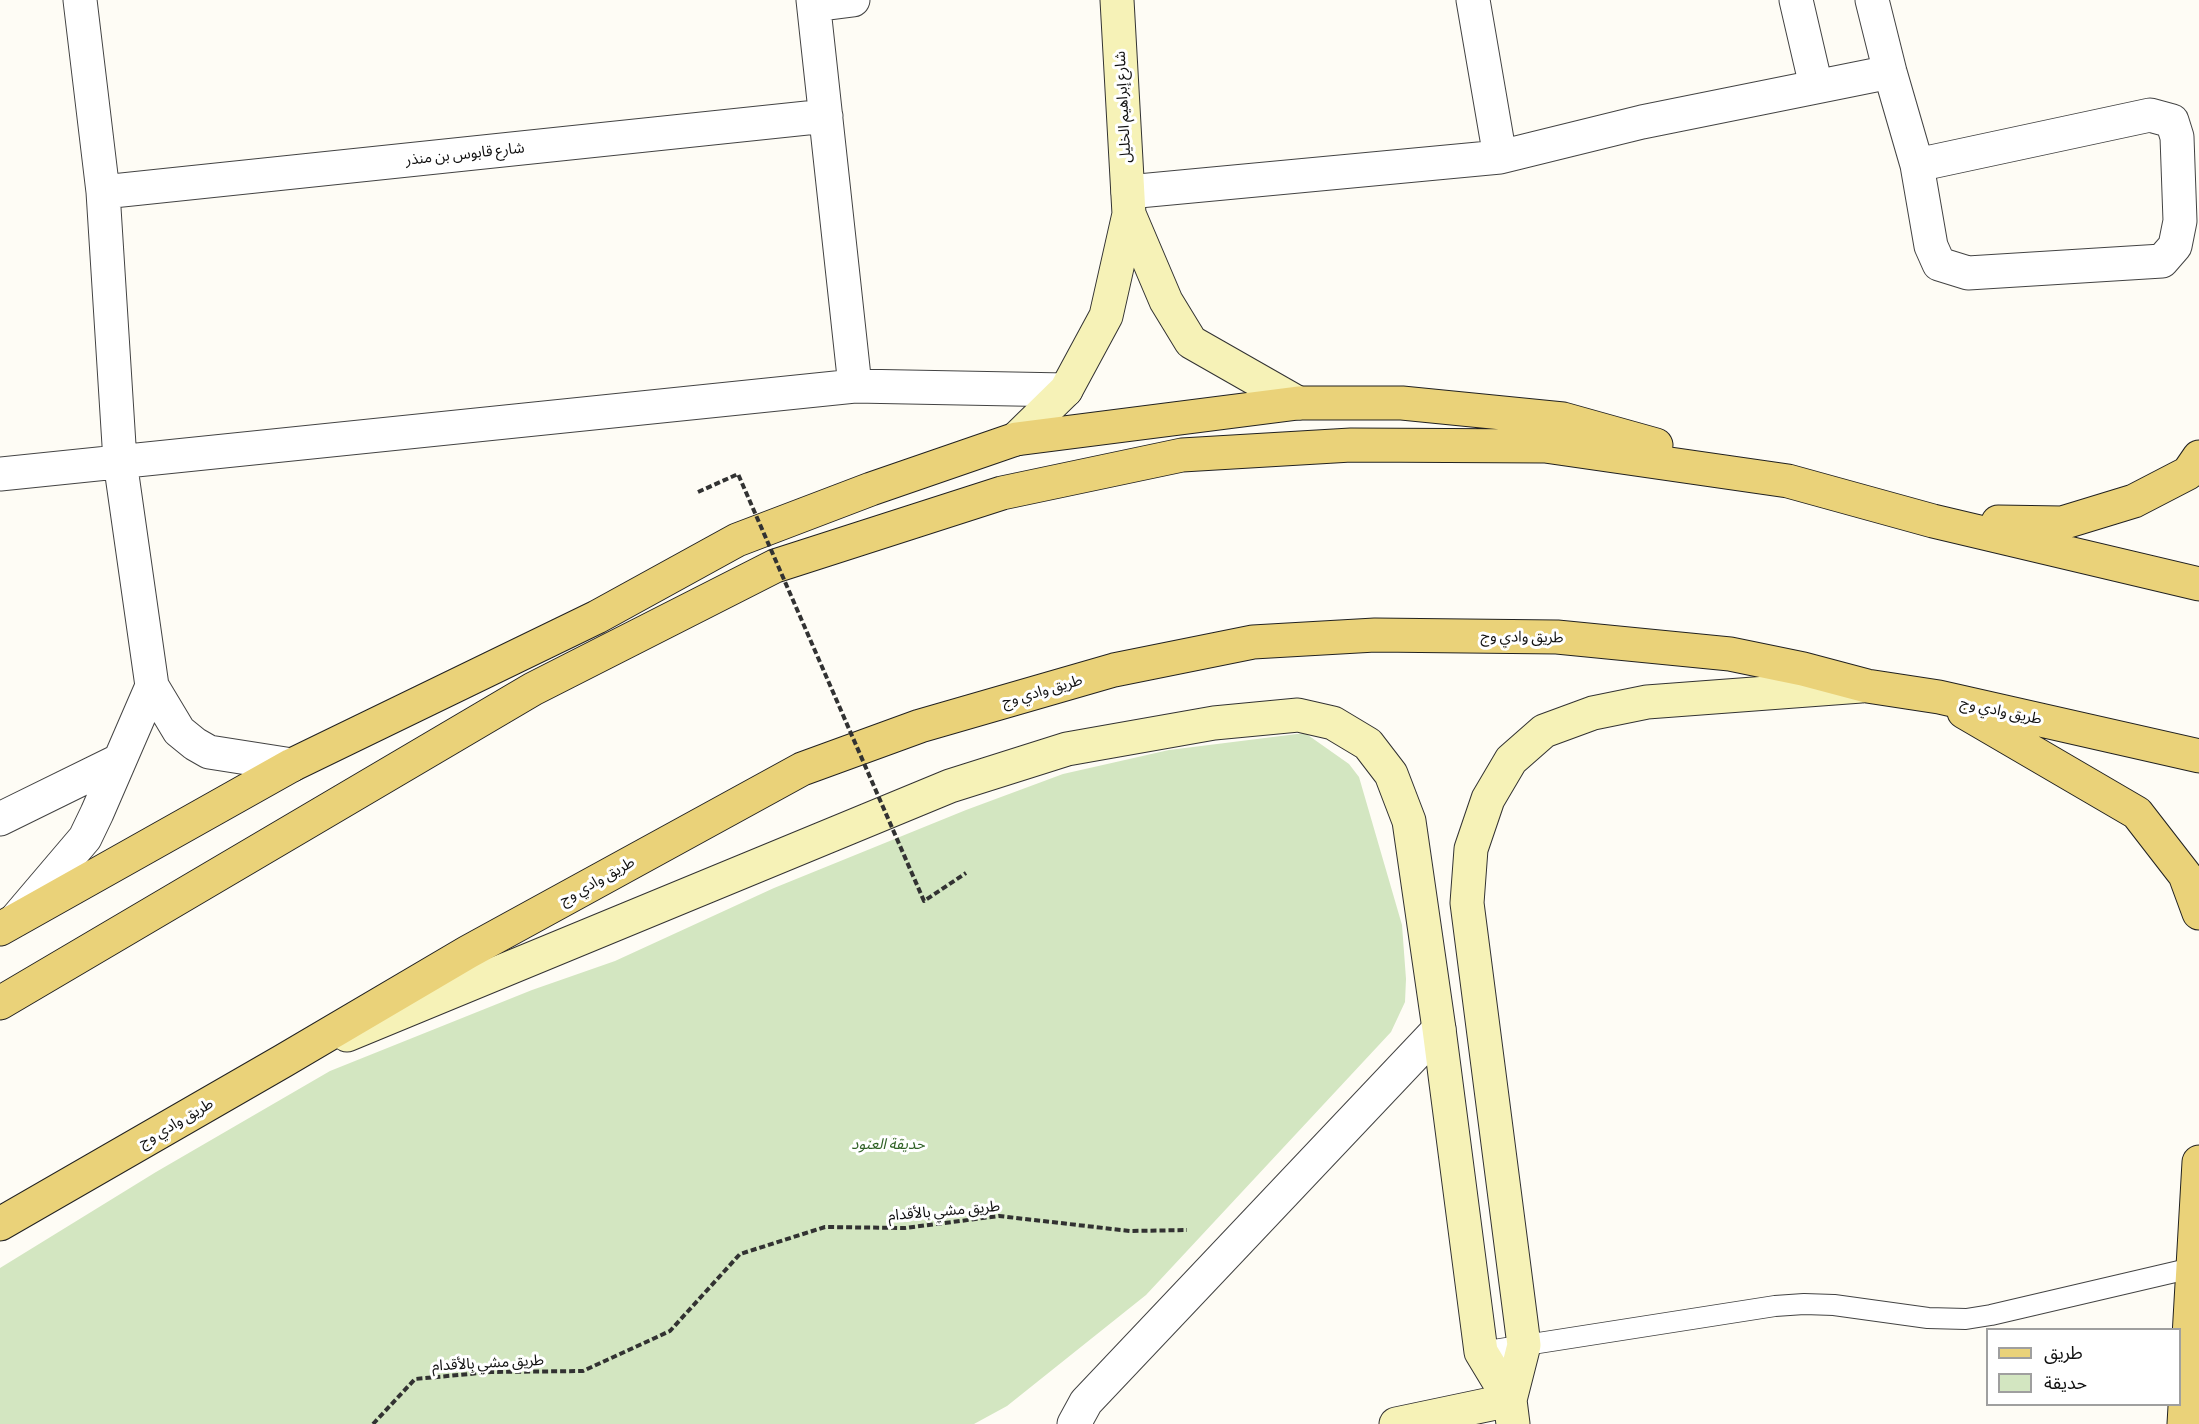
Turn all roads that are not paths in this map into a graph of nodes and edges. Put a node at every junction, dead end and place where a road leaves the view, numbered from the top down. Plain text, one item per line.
1 (80, 0) edge
2 (853, 0) edge
3 (1117, 0) edge
4 (1796, 0) edge
5 (1872, 0) edge
6 (1478, 1) edge
7 (813, 3) edge
8 (1890, 72) junction
9 (1816, 86) junction
10 (826, 116) junction
11 (1500, 158) junction
12 (1917, 165) junction
13 (104, 192) junction
14 (1128, 203) junction
15 (855, 386) junction
16 (1066, 390) junction
17 (1298, 403) junction
18 (1016, 439) junction
19 (2199, 457) edge
20 (120, 461) junction
21 (0, 474) edge
22 (1788, 481) junction
23 (1933, 521) junction
24 (2199, 584) edge
25 (152, 686) junction
26 (1867, 686) junction
27 (1939, 697) junction
28 (2199, 756) edge
29 (120, 760) junction
30 (292, 765) junction
31 (0, 819) edge
32 (2199, 913) edge
33 (8, 924) edge
34 (0, 1003) edge
35 (1439, 1029) junction
36 (283, 1061) junction
37 (2199, 1162) edge
38 (0, 1224) edge
39 (2192, 1268) junction
40 (1524, 1345) junction
41 (1481, 1352) junction
42 (1511, 1412) edge
43 (1074, 1424) edge
44 (1396, 1424) edge
45 (2184, 1424) edge

1 - 13 street
2 - 7 street
3 - 14 street, شارع إبراهيم الخليل
4 - 9 street
5 - 8 street
6 - 11 street
7 - 10 street
8 - 9 street
8 - 12 street
9 - 11 street
10 - 13 street, شارع قابوس بن منذر
10 - 15 street
11 - 14 street
12 - 12 street
13 - 20 street
14 - 16 street
14 - 17 street
15 - 16 street
15 - 20 street
16 - 18 street
17 - 18 main road
17 - 22 main road
18 - 30 main road
19 - 23 main road
20 - 21 street
20 - 25 street
22 - 23 main road
22 - 34 main road
23 - 24 main road
25 - 29 street
25 - 30 street
26 - 27 main road, طريق وادي وج
26 - 36 main road, طريق وادي وج
26 - 40 street
27 - 28 main road, طريق وادي وج
27 - 32 main road
29 - 31 street
29 - 33 street
30 - 33 main road
35 - 36 street
35 - 41 street
35 - 43 street
36 - 38 main road, طريق وادي وج
37 - 39 main road
39 - 40 lane
39 - 45 main road
40 - 41 lane
40 - 42 street
41 - 42 street
42 - 44 street

